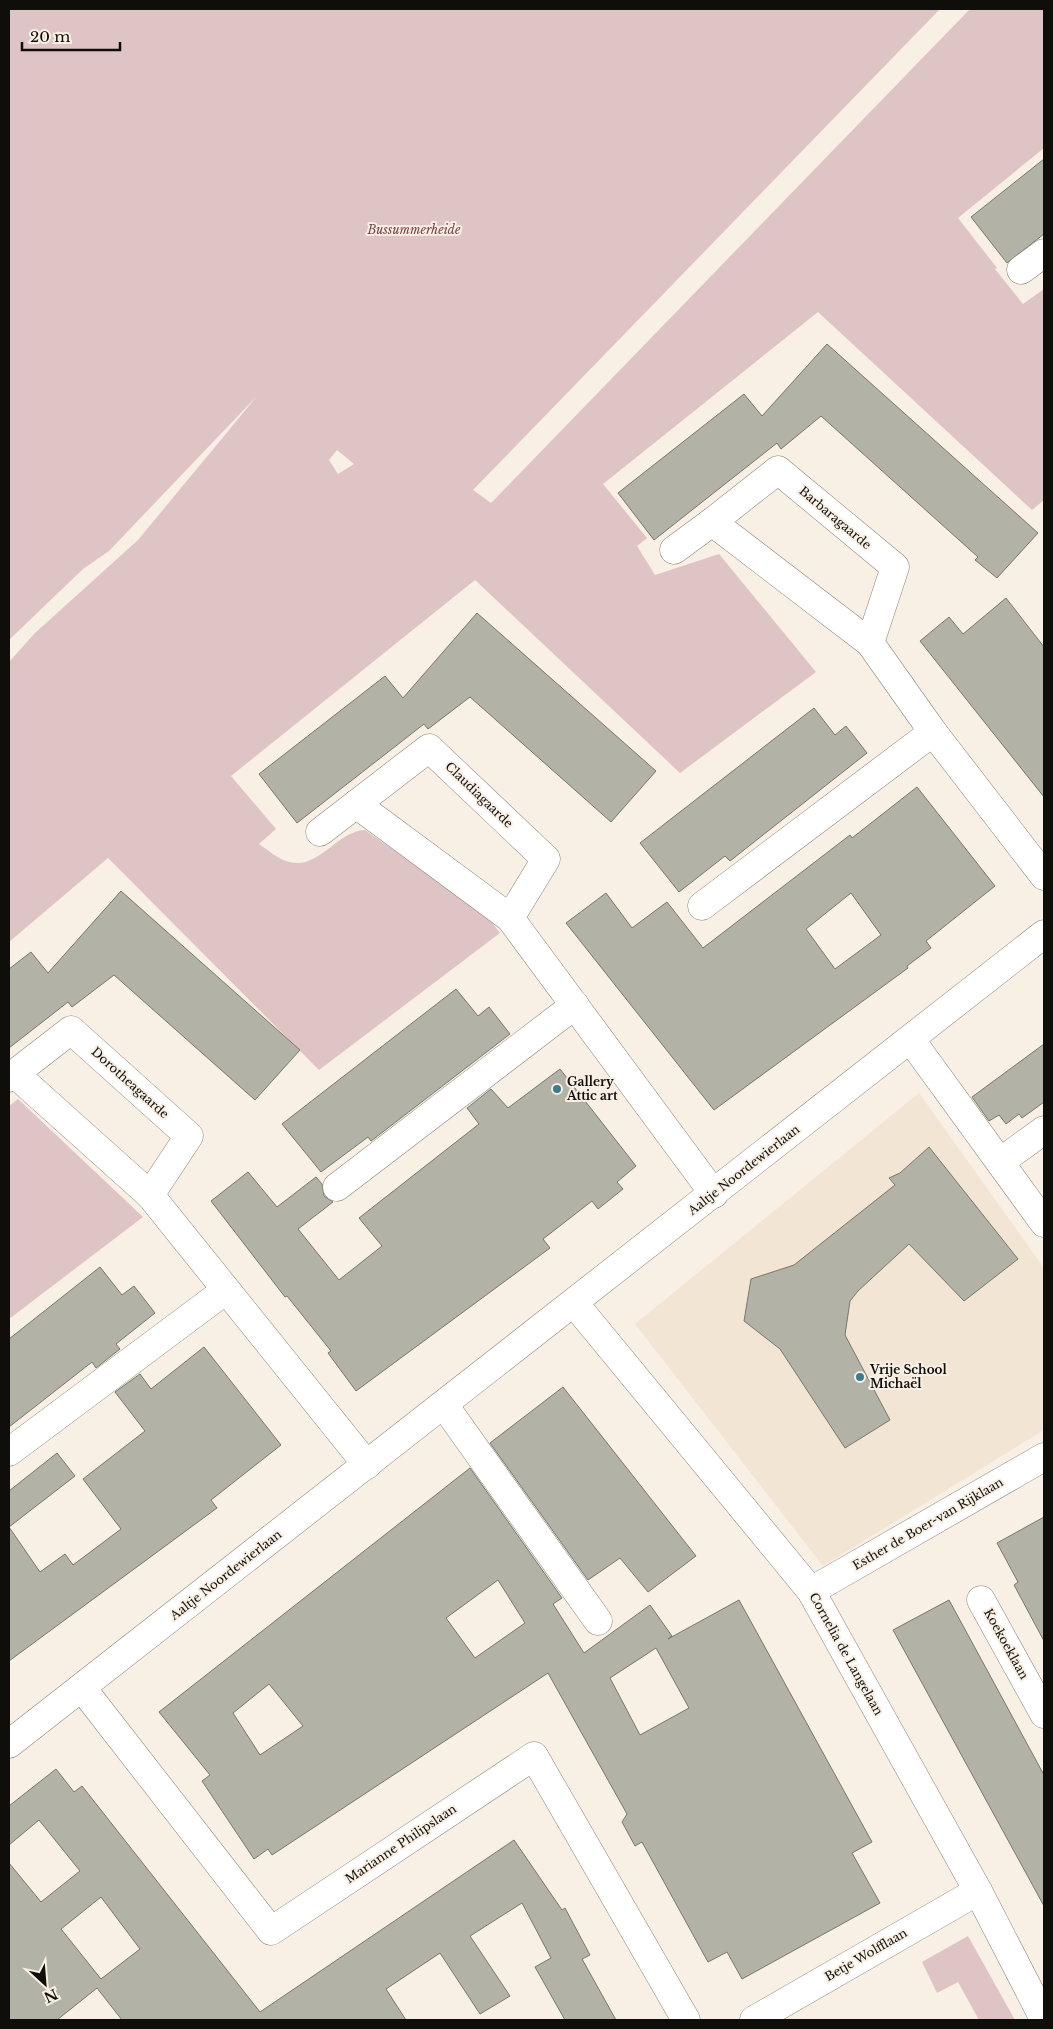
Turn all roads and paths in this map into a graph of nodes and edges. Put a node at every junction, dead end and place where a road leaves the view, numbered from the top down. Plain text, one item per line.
1 (1044, 253) edge
2 (1021, 270) dead end
3 (712, 522) junction
4 (674, 550) dead end
5 (870, 643) junction
6 (933, 732) junction
7 (356, 804) junction
8 (320, 832) dead end
9 (1044, 876) edge
10 (702, 906) dead end
11 (510, 918) junction
12 (1044, 934) edge
13 (575, 1005) junction
14 (911, 1040) junction
15 (12, 1076) edge
16 (1044, 1130) edge
17 (1000, 1162) junction
18 (337, 1188) dead end
19 (714, 1194) junction
20 (150, 1196) junction
21 (1044, 1223) edge
22 (226, 1290) junction
23 (574, 1303) junction
24 (444, 1405) junction
25 (9, 1452) edge
26 (1044, 1457) edge
27 (367, 1465) junction
28 (811, 1591) junction
29 (982, 1600) dead end
30 (598, 1621) dead end
31 (82, 1688) junction
32 (1044, 1714) edge
33 (9, 1744) edge
34 (978, 1890) junction
35 (686, 2020) edge
36 (754, 2020) edge
37 (1044, 2020) edge

1 - 2 street
3 - 4 street, Barbaragaarde
3 - 5 street
3 - 5 street, Barbaragaarde
5 - 6 street
6 - 9 street
6 - 10 street
7 - 8 street, Claudiagaarde
7 - 11 street
7 - 11 street, Claudiagaarde
11 - 13 street
12 - 14 street, Aaltje Noordewierlaan
13 - 18 street
13 - 19 street
14 - 17 street
14 - 19 street, Aaltje Noordewierlaan
15 - 20 street, Dorotheagaarde
15 - 20 street, Dorotheagaarde
16 - 17 street
17 - 21 street
19 - 23 street, Aaltje Noordewierlaan
20 - 22 street, Dorotheagaarde
22 - 25 street
22 - 27 street, Dorotheagaarde
23 - 24 street, Aaltje Noordewierlaan
23 - 28 street, Cornelia de Langelaan
24 - 27 street, Aaltje Noordewierlaan
24 - 30 street
26 - 28 street, Esther de Boer-van Rijklaan
27 - 31 street, Aaltje Noordewierlaan
28 - 34 street, Cornelia de Langelaan
29 - 32 street, Koekoeklaan
31 - 33 street, Aaltje Noordewierlaan
31 - 35 street, Marianne Philipslaan
34 - 36 street, Betje Wolfflaan
34 - 37 street, Cornelia de Langelaan

